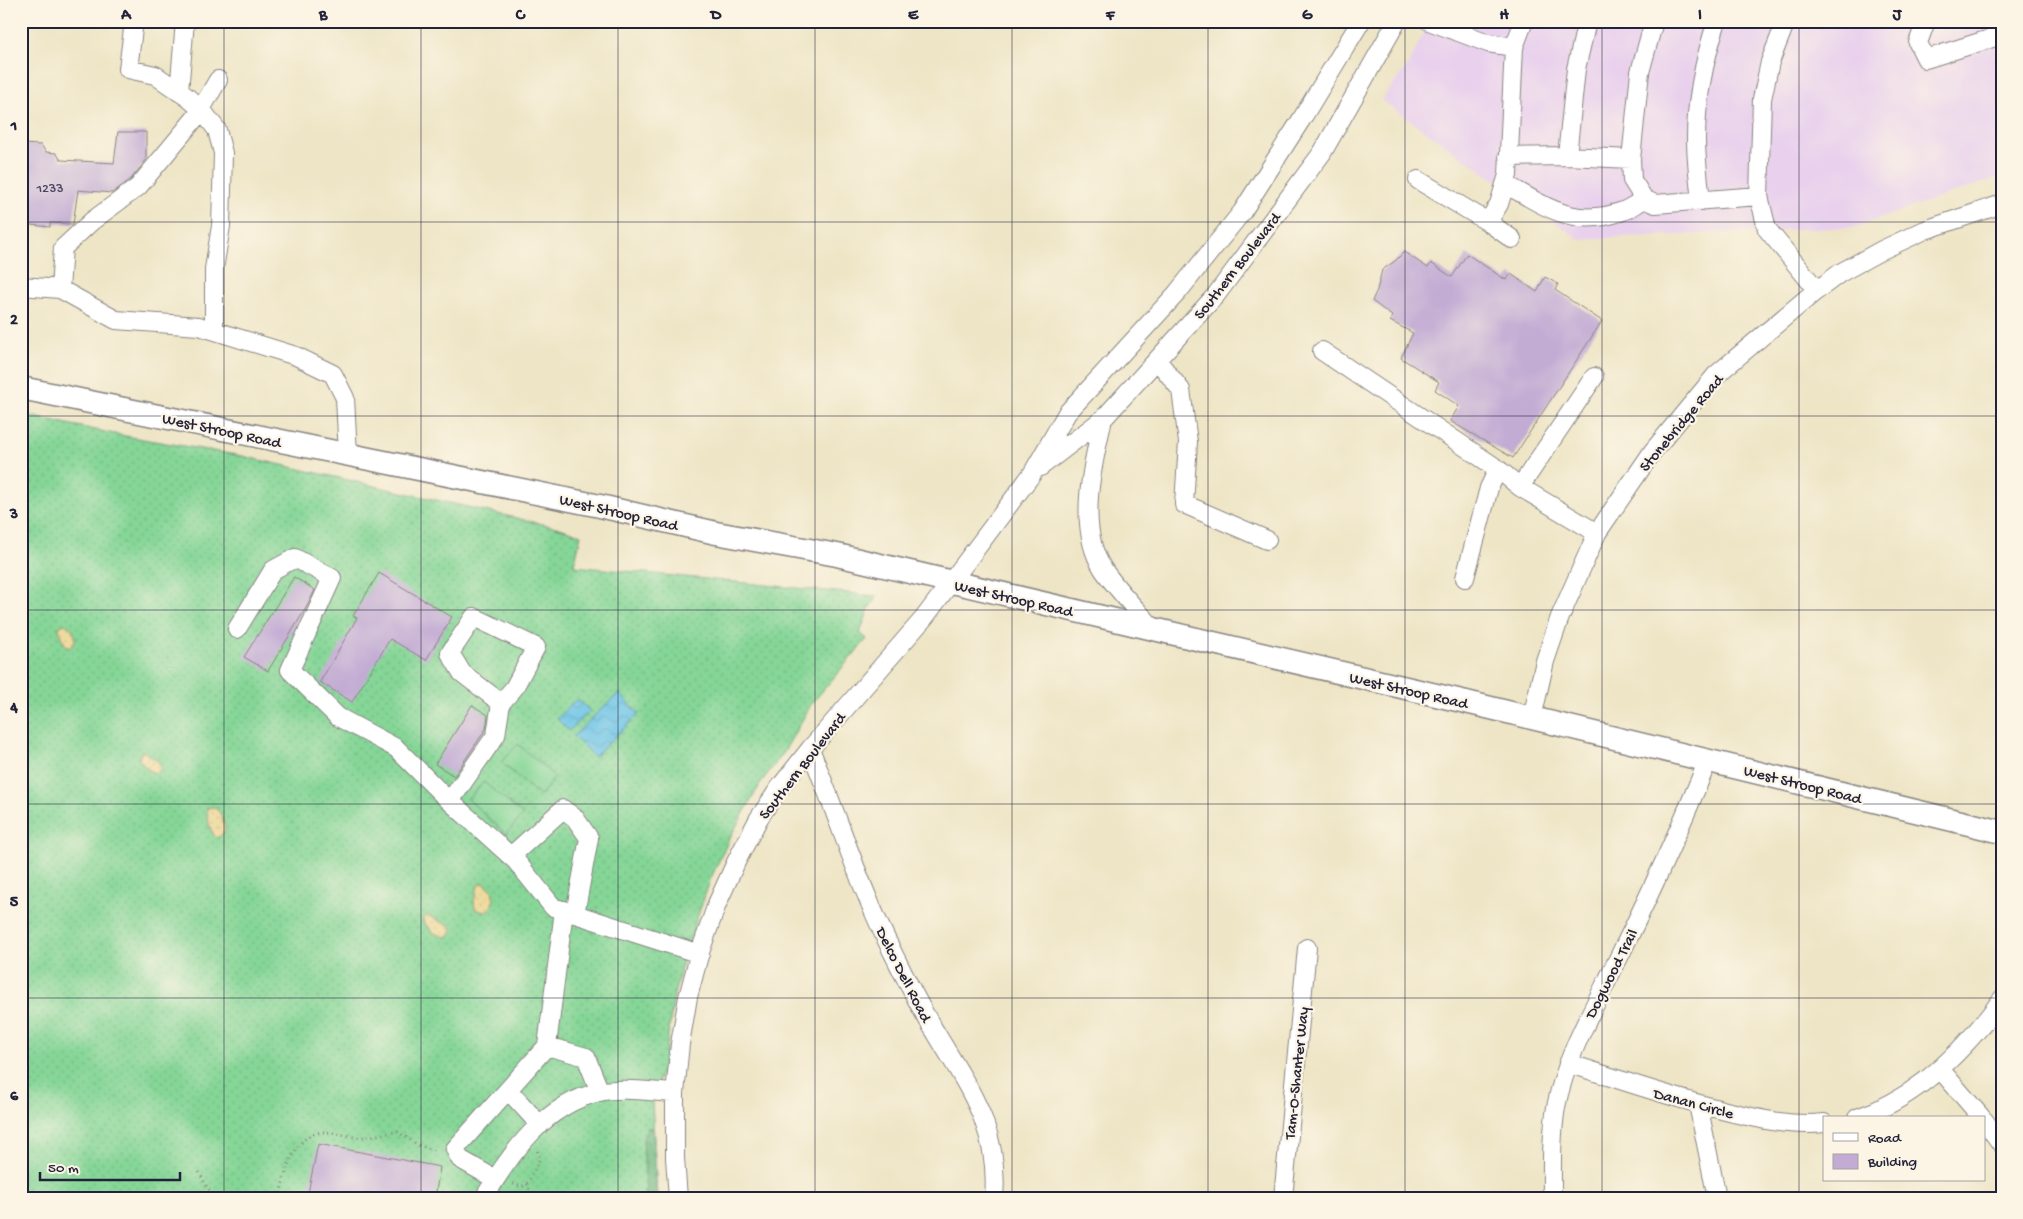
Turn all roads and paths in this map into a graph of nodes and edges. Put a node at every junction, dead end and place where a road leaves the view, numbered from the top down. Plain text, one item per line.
1 (134, 21) edge
2 (185, 21) edge
3 (1361, 21) edge
4 (1397, 21) edge
5 (1429, 21) edge
6 (1524, 21) edge
7 (1587, 21) edge
8 (1654, 21) edge
9 (1718, 21) edge
10 (1786, 21) edge
11 (1926, 21) edge
12 (2002, 35) edge
13 (1514, 47) junction
14 (218, 80) dead end
15 (179, 92) junction
16 (202, 109) junction
17 (1508, 156) junction
18 (1567, 156) junction
19 (1631, 159) junction
20 (1418, 180) dead end
21 (1505, 184) junction
22 (1759, 196) junction
23 (1644, 199) junction
24 (1701, 201) junction
25 (2002, 204) edge
26 (1488, 222) junction
27 (1512, 239) dead end
28 (21, 286) edge
29 (60, 289) junction
30 (1817, 290) junction
31 (214, 330) junction
32 (1322, 351) dead end
33 (1157, 360) junction
34 (1594, 377) dead end
35 (21, 388) edge
36 (1103, 418) junction
37 (348, 455) junction
38 (1498, 469) junction
39 (1032, 474) junction
40 (1520, 487) junction
41 (1597, 533) junction
42 (1268, 540) dead end
43 (1464, 578) dead end
44 (950, 582) junction
45 (1153, 628) junction
46 (237, 629) dead end
47 (501, 704) junction
48 (1532, 718) junction
49 (810, 749) junction
50 (1708, 760) junction
51 (450, 802) junction
52 (2002, 832) edge
53 (511, 856) junction
54 (569, 912) junction
55 (1307, 948) dead end
56 (700, 954) junction
57 (2002, 999) edge
58 (547, 1046) junction
59 (1568, 1064) junction
60 (1940, 1069) junction
61 (508, 1090) junction
62 (600, 1092) junction
63 (675, 1093) junction
64 (1698, 1104) junction
65 (1862, 1116) edge
66 (1980, 1116) edge
67 (1823, 1123) edge
68 (1986, 1123) edge
69 (540, 1125) junction
70 (2002, 1145) edge
71 (440, 1152) dead end
72 (199, 1172) dead end
73 (495, 1179) junction
74 (527, 1184) dead end
75 (217, 1198) edge
76 (279, 1198) edge
77 (484, 1198) edge
78 (533, 1198) edge
79 (678, 1198) edge
80 (994, 1198) edge
81 (1283, 1198) edge
82 (1552, 1198) edge
83 (1718, 1198) edge

1 - 15 street
2 - 15 street
3 - 39 street, Southern Boulevard
4 - 33 street, Southern Boulevard
5 - 13 street
6 - 13 street
7 - 18 street
8 - 19 street
9 - 24 street
10 - 22 street
11 - 12 street
13 - 17 street
14 - 16 street
15 - 16 street
16 - 29 street
16 - 31 street
17 - 18 street
17 - 21 street
18 - 19 street
19 - 23 street
20 - 26 street
21 - 23 street
21 - 26 street
22 - 24 street
22 - 30 street
23 - 24 street
25 - 30 street, Stonebridge Road
26 - 27 street
28 - 29 street
29 - 31 street
30 - 41 street, Stonebridge Road
31 - 37 street
32 - 38 street
33 - 36 street, Southern Boulevard
33 - 42 street
34 - 40 street
35 - 37 main road, West Stroop Road
36 - 39 street, Southern Boulevard
36 - 45 street
37 - 44 main road, West Stroop Road
38 - 40 street
38 - 43 street
39 - 44 street, Southern Boulevard
40 - 41 street
41 - 48 street, Stonebridge Road
44 - 45 main road, West Stroop Road
44 - 49 street, Southern Boulevard
45 - 48 main road, West Stroop Road
46 - 51 street
47 - 47 street
47 - 51 street
48 - 50 main road, West Stroop Road
49 - 56 street, Southern Boulevard
49 - 80 street, Delco Dell Road
50 - 52 main road, West Stroop Road
50 - 59 street, Dogwood Trail
51 - 53 street
53 - 54 street
53 - 54 street
54 - 56 street
54 - 58 street
55 - 81 street, Tam-O-Shanter Way
56 - 63 street, Southern Boulevard
57 - 60 street
58 - 61 street
58 - 62 street
59 - 64 street, Danan Circle
59 - 82 street, Dogwood Trail
60 - 65 street
60 - 66 street
61 - 69 street
61 - 73 street
62 - 63 street
62 - 69 street
63 - 79 street, Southern Boulevard
64 - 67 street, Danan Circle
64 - 83 street
68 - 70 street
69 - 73 street
71 - 76 path
72 - 75 path
73 - 77 street
74 - 78 path

